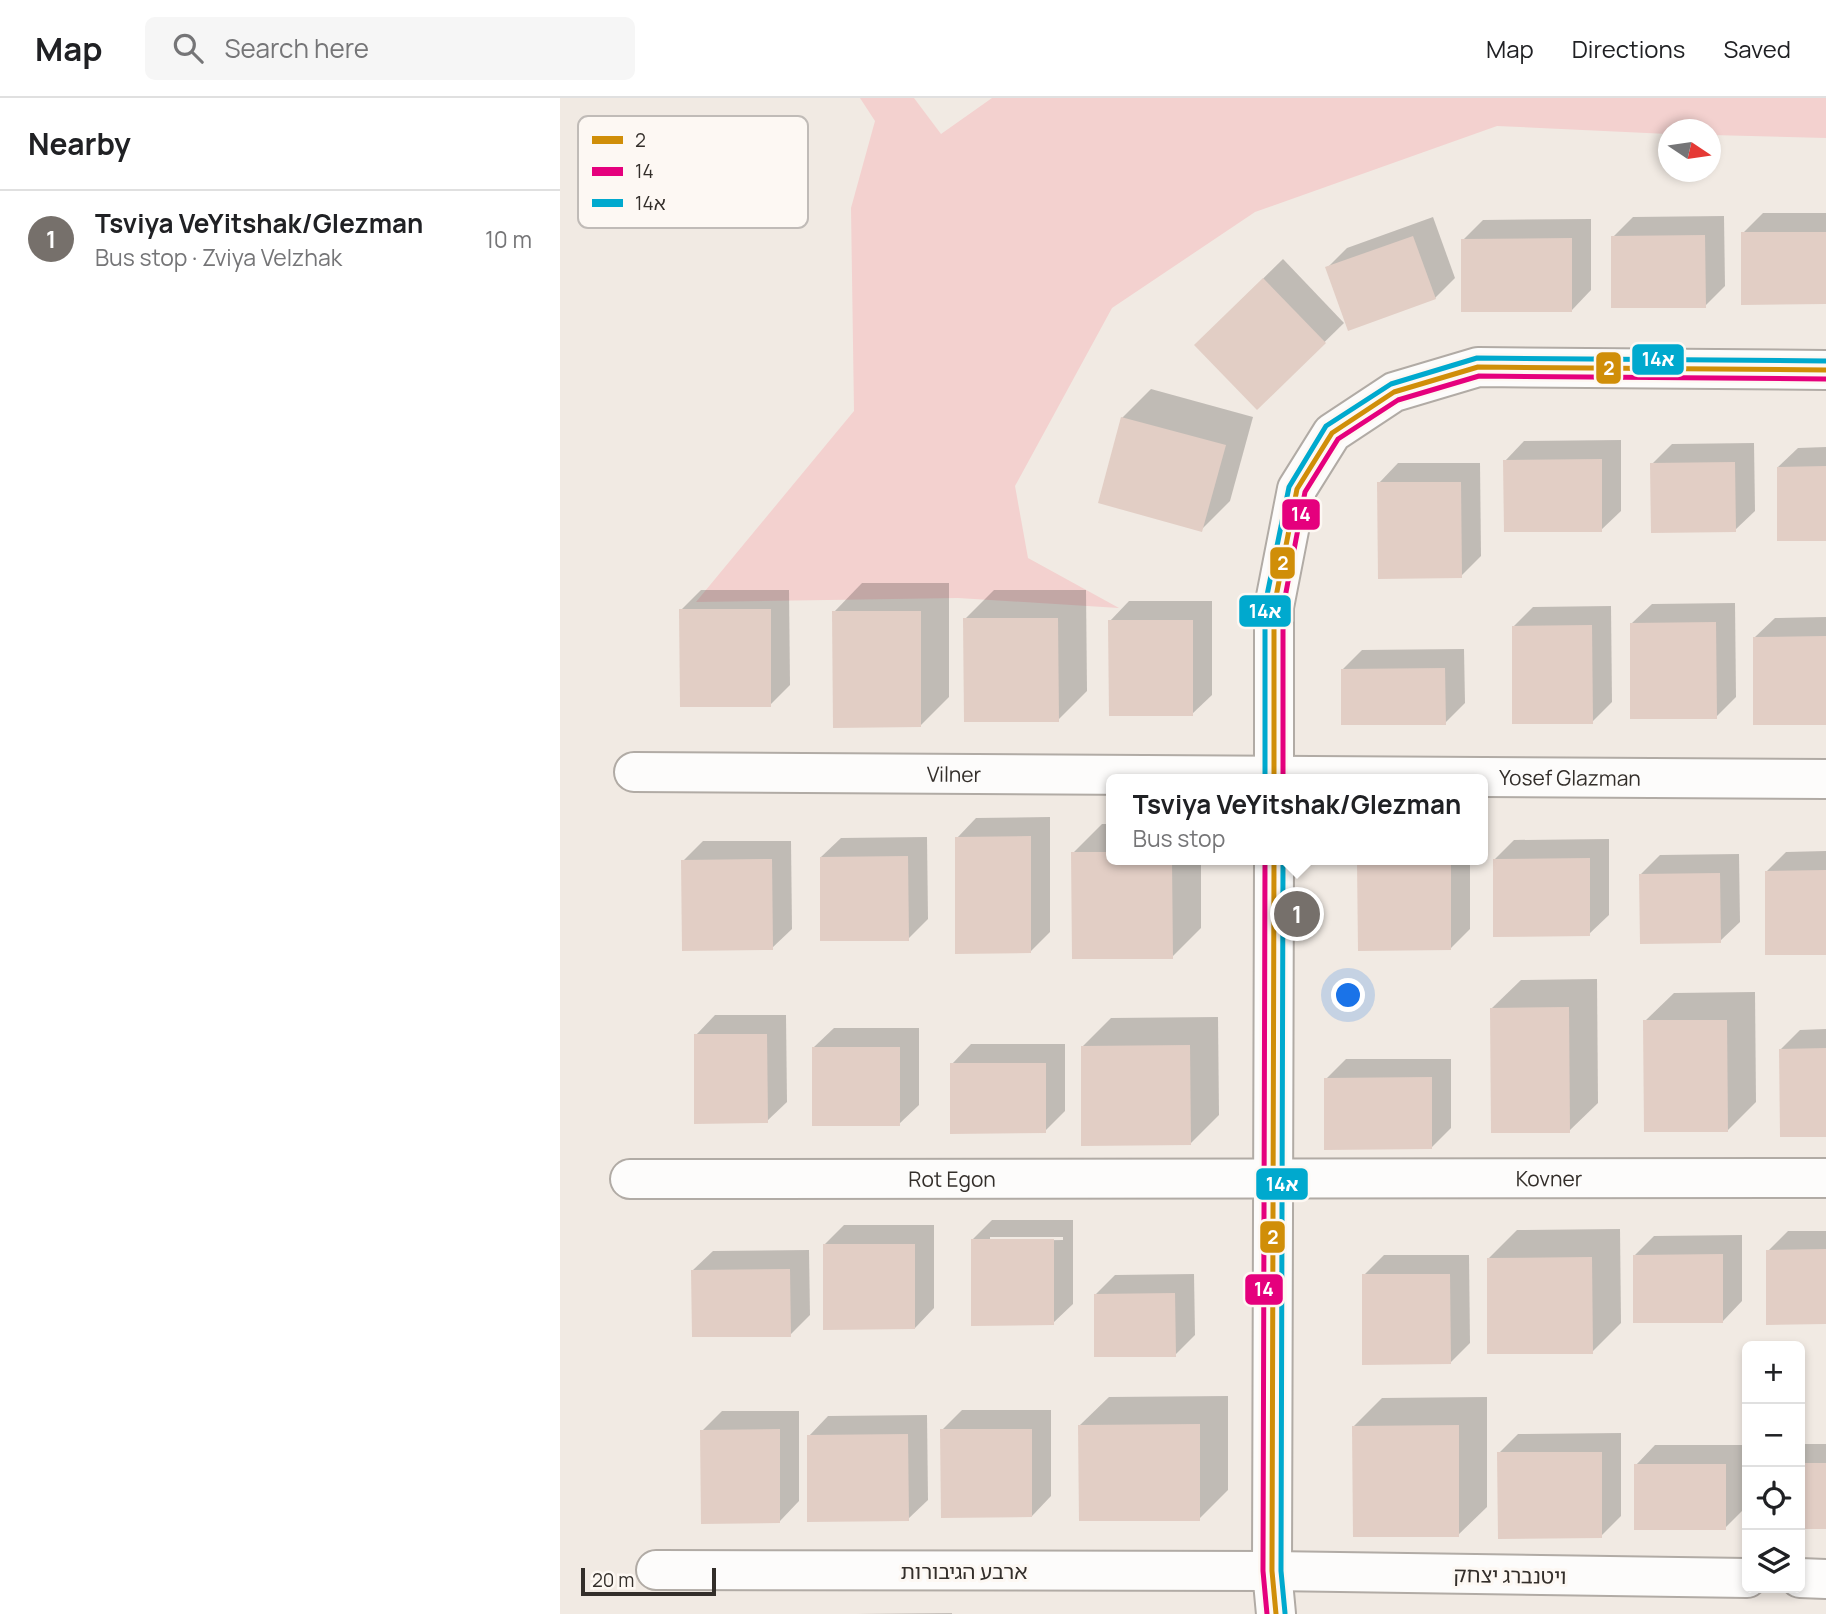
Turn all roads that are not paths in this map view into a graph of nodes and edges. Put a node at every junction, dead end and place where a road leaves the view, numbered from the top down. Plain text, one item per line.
1 (1826, 370) edge
2 (634, 772) dead end
3 (1274, 774) edge
4 (1106, 776) edge
5 (1488, 778) edge
6 (1826, 779) edge
7 (1274, 865) edge
8 (1273, 1177) junction
9 (1826, 1178) edge
10 (630, 1180) dead end
11 (656, 1570) dead end
12 (1272, 1571) junction
13 (1742, 1578) edge
14 (1805, 1578) edge
15 (1826, 1579) edge
16 (1276, 1614) edge

1 - 3 street
2 - 4 street, Vilner
5 - 6 street, Yosef Glazman
7 - 8 street
8 - 9 street, Kovner
8 - 10 street, Rot Egon
8 - 12 street
11 - 12 street, ארבע הגיבורות
12 - 13 street, ויטנברג יצחק
12 - 16 street
14 - 15 street

